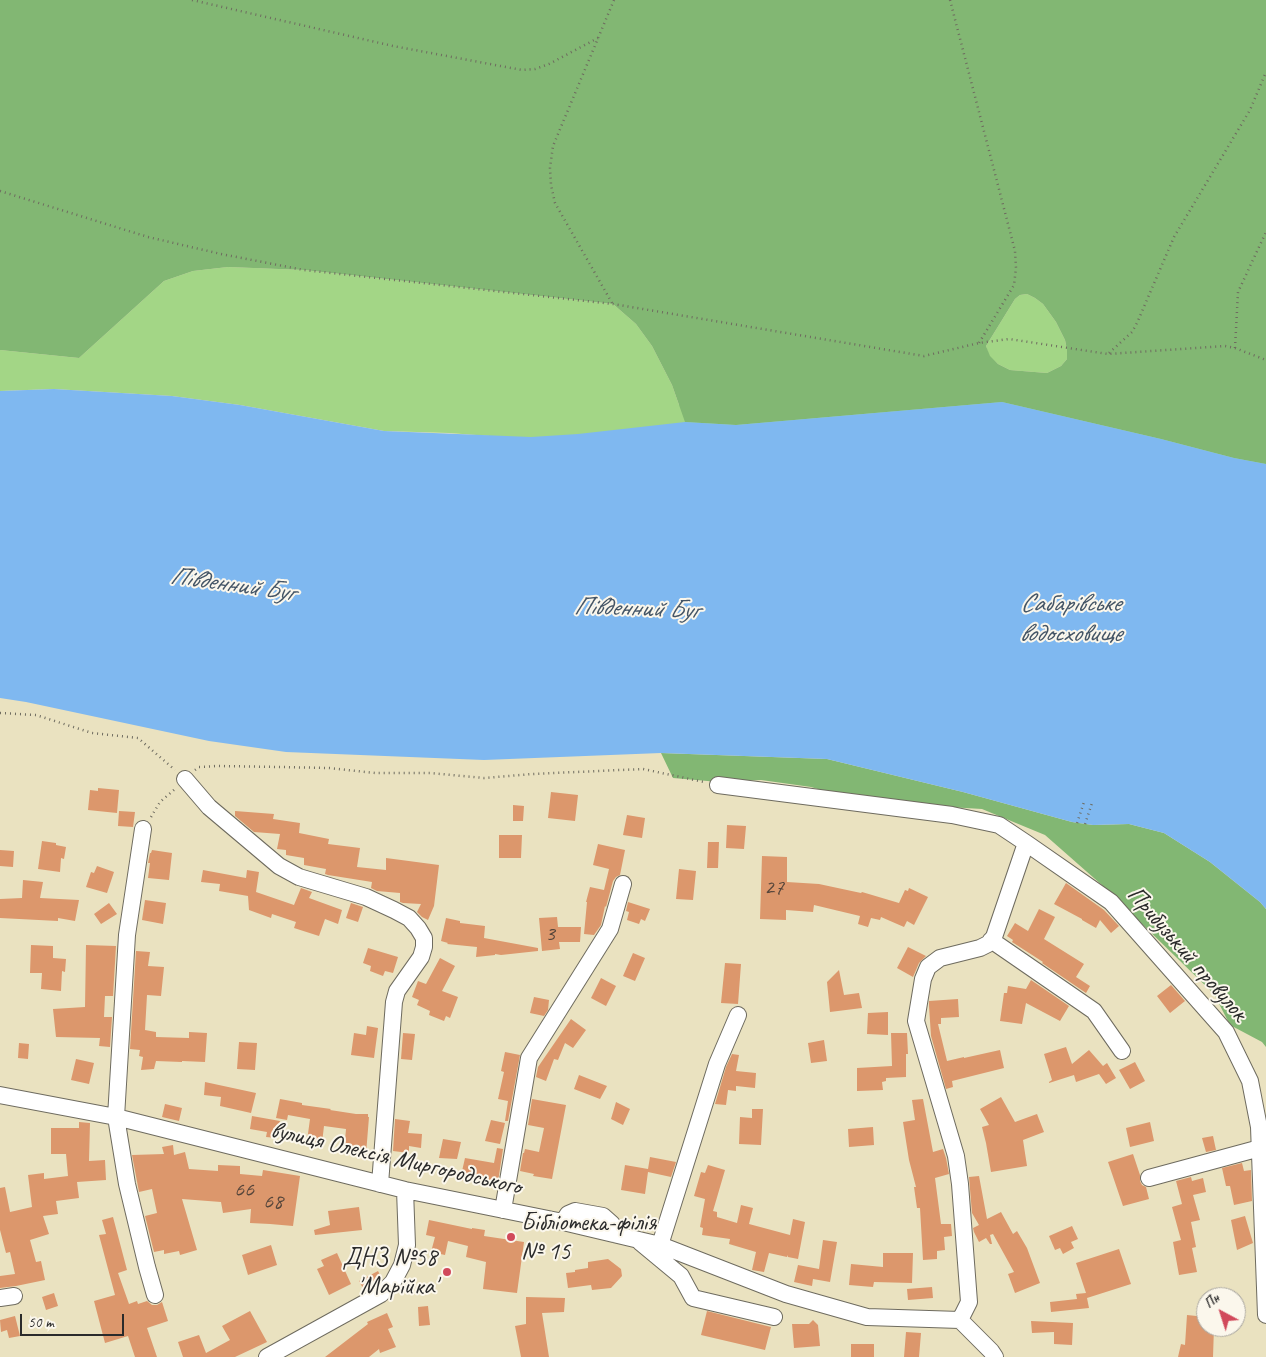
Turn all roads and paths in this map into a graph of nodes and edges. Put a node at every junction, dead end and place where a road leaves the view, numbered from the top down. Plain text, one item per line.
1 (192, 0) edge
2 (614, 0) edge
3 (950, 0) edge
4 (598, 38) junction
5 (1266, 72) edge
6 (0, 191) edge
7 (1266, 232) edge
8 (613, 304) junction
9 (979, 343) junction
10 (1235, 348) junction
11 (1108, 354) junction
12 (1266, 360) edge
13 (0, 713) edge
14 (185, 780) junction
15 (718, 785) joint
16 (160, 802) dead end
17 (1084, 802) dead end
18 (1092, 803) dead end
19 (1077, 823) dead end
20 (1085, 824) dead end
21 (143, 829) dead end
22 (1026, 842) junction
23 (623, 884) dead end
24 (991, 940) junction
25 (738, 1015) dead end
26 (1122, 1051) dead end
27 (0, 1096) edge
28 (116, 1117) junction
29 (1260, 1148) junction
30 (1149, 1178) dead end
31 (380, 1184) junction
32 (404, 1190) junction
33 (503, 1210) junction
34 (636, 1239) junction
35 (660, 1245) junction
36 (155, 1295) dead end
37 (1266, 1315) edge
38 (774, 1317) dead end
39 (960, 1320) junction
40 (267, 1357) edge
41 (995, 1357) edge

1 - 4 path
2 - 4 path
3 - 9 path
4 - 8 path
5 - 11 path
6 - 8 path
7 - 10 path
8 - 9 path
9 - 11 path
10 - 11 path
10 - 12 path
13 - 14 path
14 - 15 path
14 - 16 path
14 - 31 street
15 - 22 street, Прибузький провулок
17 - 19 path
18 - 20 path
21 - 28 street
22 - 24 street
22 - 29 street, Прибузький провулок
23 - 33 street
24 - 26 street
24 - 39 street
25 - 35 street
27 - 28 street, вулиця Олексія Миргородського
28 - 31 street, вулиця Олексія Миргородського
28 - 36 street
29 - 30 street
29 - 37 street, Прибузький провулок
31 - 32 street, вулиця Олексія Миргородського
32 - 33 street, вулиця Олексія Миргородського
32 - 40 street
33 - 34 street, вулиця Олексія Миргородського
34 - 35 street, вулиця Олексія Миргородського
34 - 38 street
35 - 39 street, вулиця Олексія Миргородського
39 - 41 street

